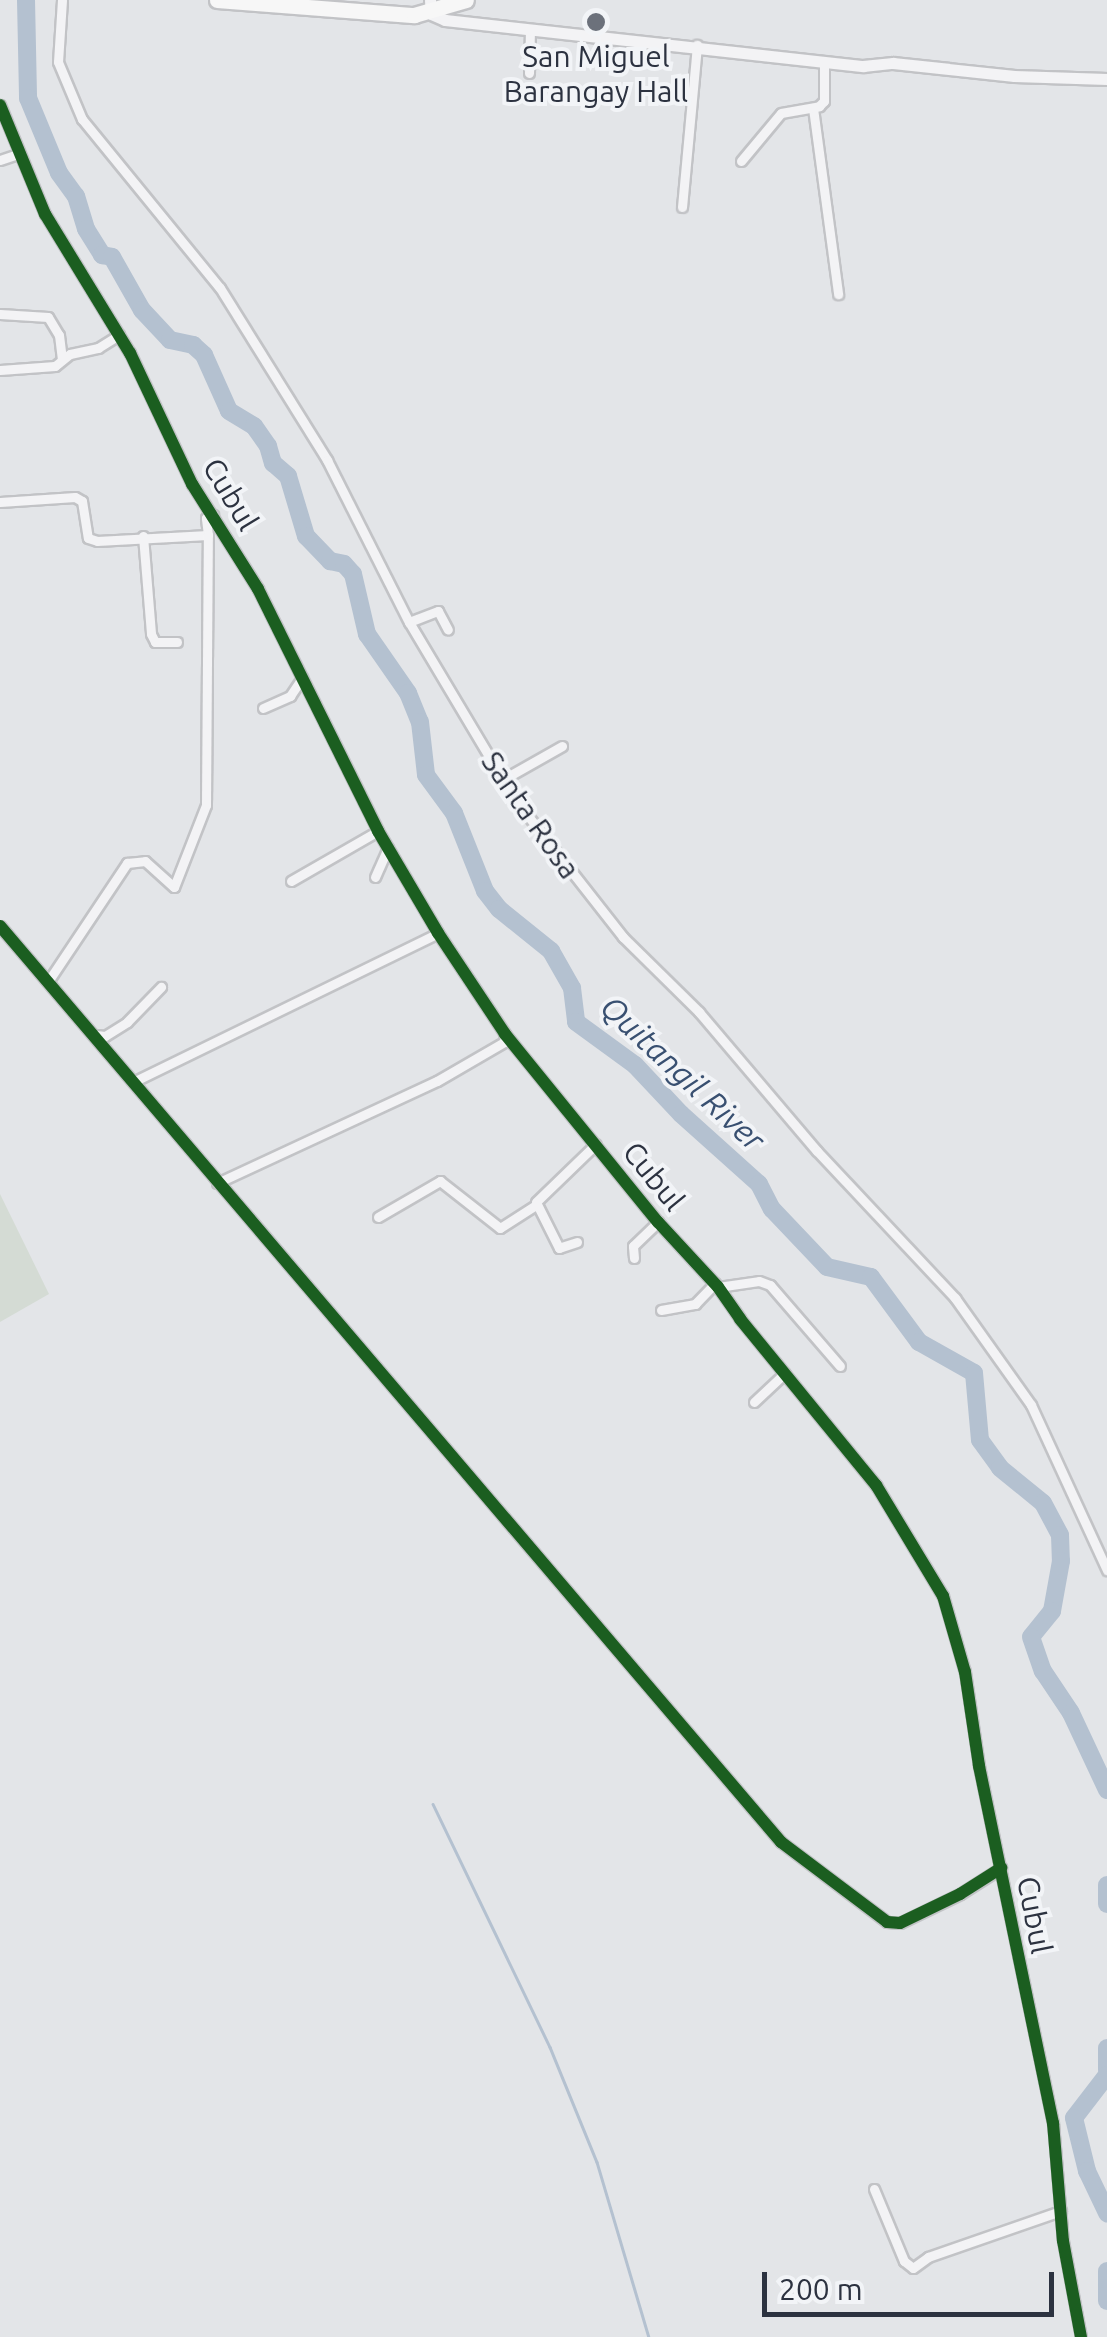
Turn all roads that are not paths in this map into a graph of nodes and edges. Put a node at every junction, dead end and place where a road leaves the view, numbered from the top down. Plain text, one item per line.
1 (62, 0) edge
2 (217, 0) edge
3 (466, 0) edge
4 (430, 7) edge
5 (530, 29) junction
6 (697, 45) junction
7 (824, 62) junction
8 (528, 74) dead end
9 (1107, 79) edge
10 (0, 106) edge
11 (813, 108) junction
12 (16, 154) junction
13 (0, 160) edge
14 (741, 160) dead end
15 (682, 207) dead end
16 (838, 294) dead end
17 (0, 314) edge
18 (119, 335) junction
19 (62, 358) junction
20 (0, 370) edge
21 (0, 502) edge
22 (213, 515) junction
23 (208, 535) junction
24 (144, 536) junction
25 (410, 622) junction
26 (448, 630) dead end
27 (176, 642) dead end
28 (302, 678) junction
29 (262, 708) dead end
30 (562, 746) dead end
31 (502, 780) junction
32 (378, 831) junction
33 (388, 847) junction
34 (375, 877) dead end
35 (291, 881) dead end
36 (0, 926) edge
37 (438, 932) junction
38 (49, 980) junction
39 (161, 987) dead end
40 (506, 1034) junction
41 (96, 1035) junction
42 (135, 1082) junction
43 (596, 1144) junction
44 (217, 1183) junction
45 (536, 1206) junction
46 (378, 1217) dead end
47 (658, 1222) junction
48 (577, 1242) dead end
49 (634, 1258) dead end
50 (717, 1285) junction
51 (661, 1310) dead end
52 (840, 1366) dead end
53 (785, 1372) junction
54 (754, 1402) dead end
55 (1107, 1570) edge
56 (1002, 1868) junction
57 (874, 2189) dead end
58 (1062, 2211) junction
59 (1081, 2337) edge

1 - 25 street, Santa Rosa
2 - 4 main road
3 - 4 main road
4 - 5 street
5 - 6 street
5 - 8 street
6 - 7 street
6 - 15 street
7 - 9 street
7 - 11 street
10 - 12 street, Cubul
11 - 14 street
11 - 16 street
12 - 13 street
12 - 18 street, Cubul
17 - 19 street
18 - 19 street
18 - 22 street, Cubul
19 - 20 street
21 - 24 street
22 - 23 street
22 - 28 street, Cubul
23 - 24 street
23 - 38 street
24 - 27 street
25 - 26 street
25 - 31 street, Santa Rosa
28 - 29 street
28 - 32 street, Cubul
30 - 31 street
31 - 55 street, Santa Rosa
32 - 33 street, Cubul
32 - 35 street
33 - 34 street
33 - 37 street, Cubul
36 - 38 street
37 - 40 street, Cubul
37 - 42 street
38 - 41 street
39 - 41 street
40 - 43 street, Cubul
40 - 44 street
41 - 42 street
42 - 44 street
43 - 45 street
43 - 47 street, Cubul
44 - 56 street
45 - 46 street
45 - 48 street
47 - 49 street
47 - 50 street, Cubul
50 - 51 street
50 - 52 street
50 - 53 street, Cubul
53 - 54 street
53 - 56 street, Cubul
56 - 58 street, Cubul
57 - 58 street
58 - 59 street, Cubul

